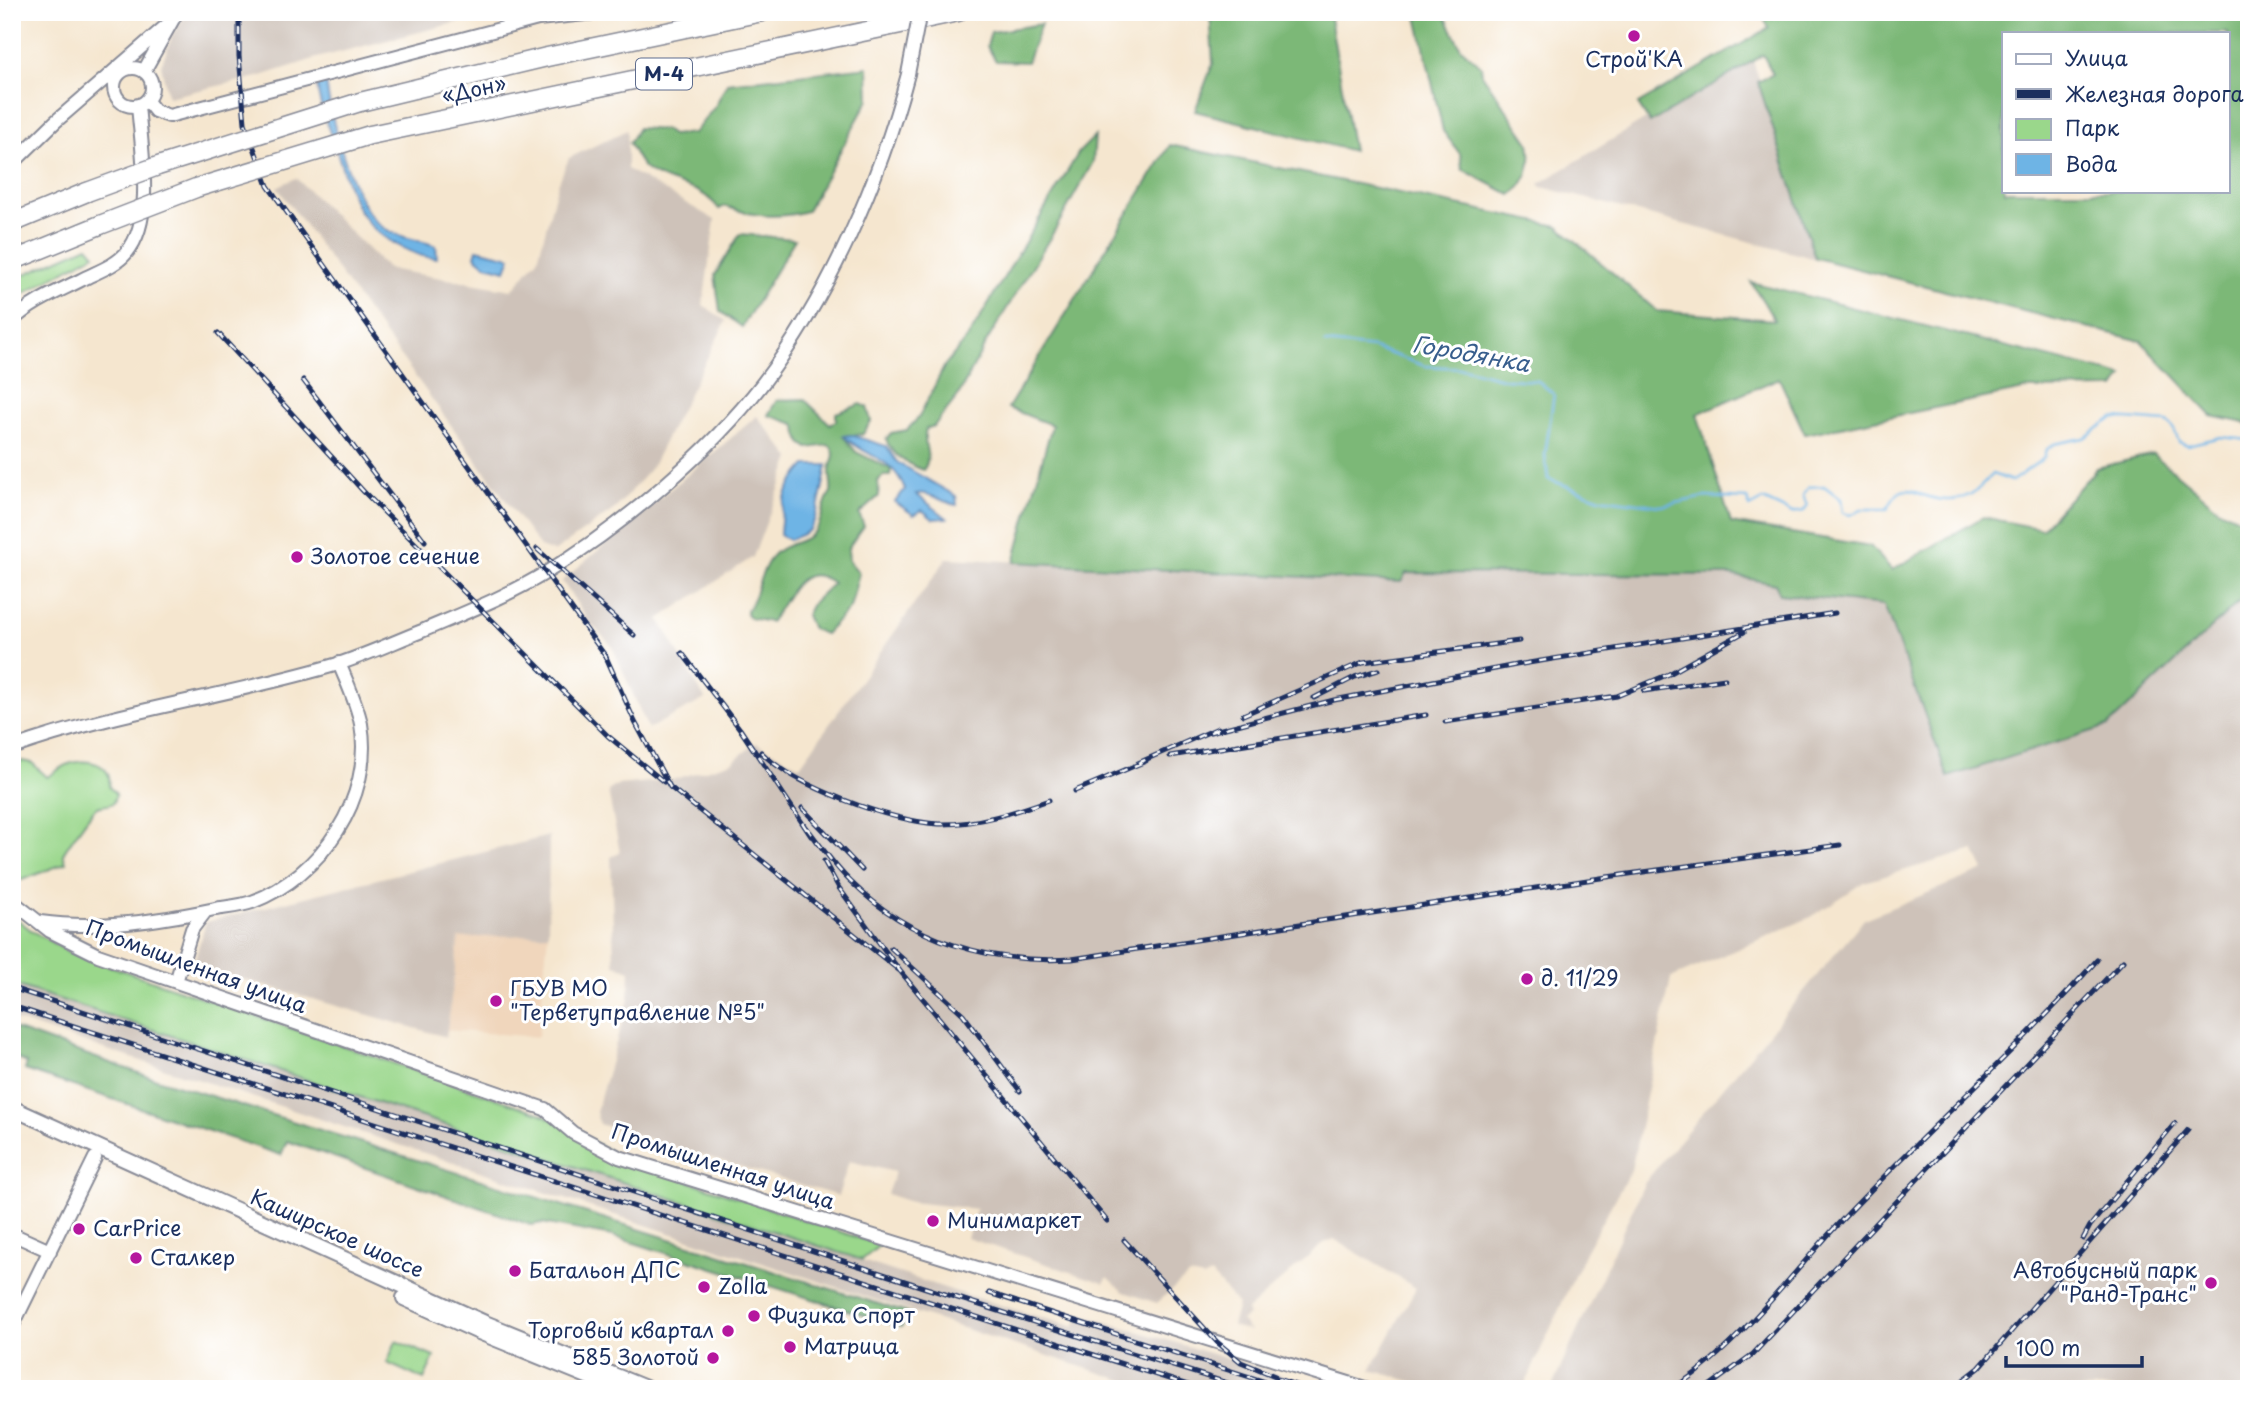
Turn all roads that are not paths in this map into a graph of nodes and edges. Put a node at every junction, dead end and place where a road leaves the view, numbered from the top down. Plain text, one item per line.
1 (177, 12) edge
2 (604, 12) edge
3 (762, 12) edge
4 (920, 12) edge
5 (958, 12) edge
6 (167, 25) junction
7 (144, 71) junction
8 (117, 77) junction
9 (88, 93) junction
10 (143, 103) junction
11 (12, 164) edge
12 (12, 223) edge
13 (12, 261) edge
14 (12, 321) edge
15 (339, 663) junction
16 (12, 748) edge
17 (12, 901) edge
18 (205, 912) junction
19 (36, 922) junction
20 (176, 982) junction
21 (12, 1108) edge
22 (12, 1119) edge
23 (95, 1158) junction
24 (12, 1234) edge
25 (50, 1251) junction
26 (12, 1327) edge
27 (619, 1389) edge
28 (648, 1389) edge
29 (1368, 1389) edge

1 - 6 street
2 - 10 street
3 - 12 highway, «Дон» / М-4, bridge
4 - 15 street, bridge
5 - 13 highway, «Дон» / М-4, bridge
6 - 7 street
6 - 9 street
7 - 8 street
7 - 10 street
8 - 9 street
8 - 10 street
9 - 11 street
10 - 14 street
15 - 16 street
15 - 18 street
17 - 19 street, Промышленная улица
18 - 19 street
18 - 20 street
19 - 20 street, Промышленная улица
20 - 29 street, Промышленная улица
21 - 28 main road, Каширское шоссе
22 - 23 main road, Каширское шоссе
23 - 25 street
23 - 27 main road, Каширское шоссе
24 - 25 street
25 - 26 street

